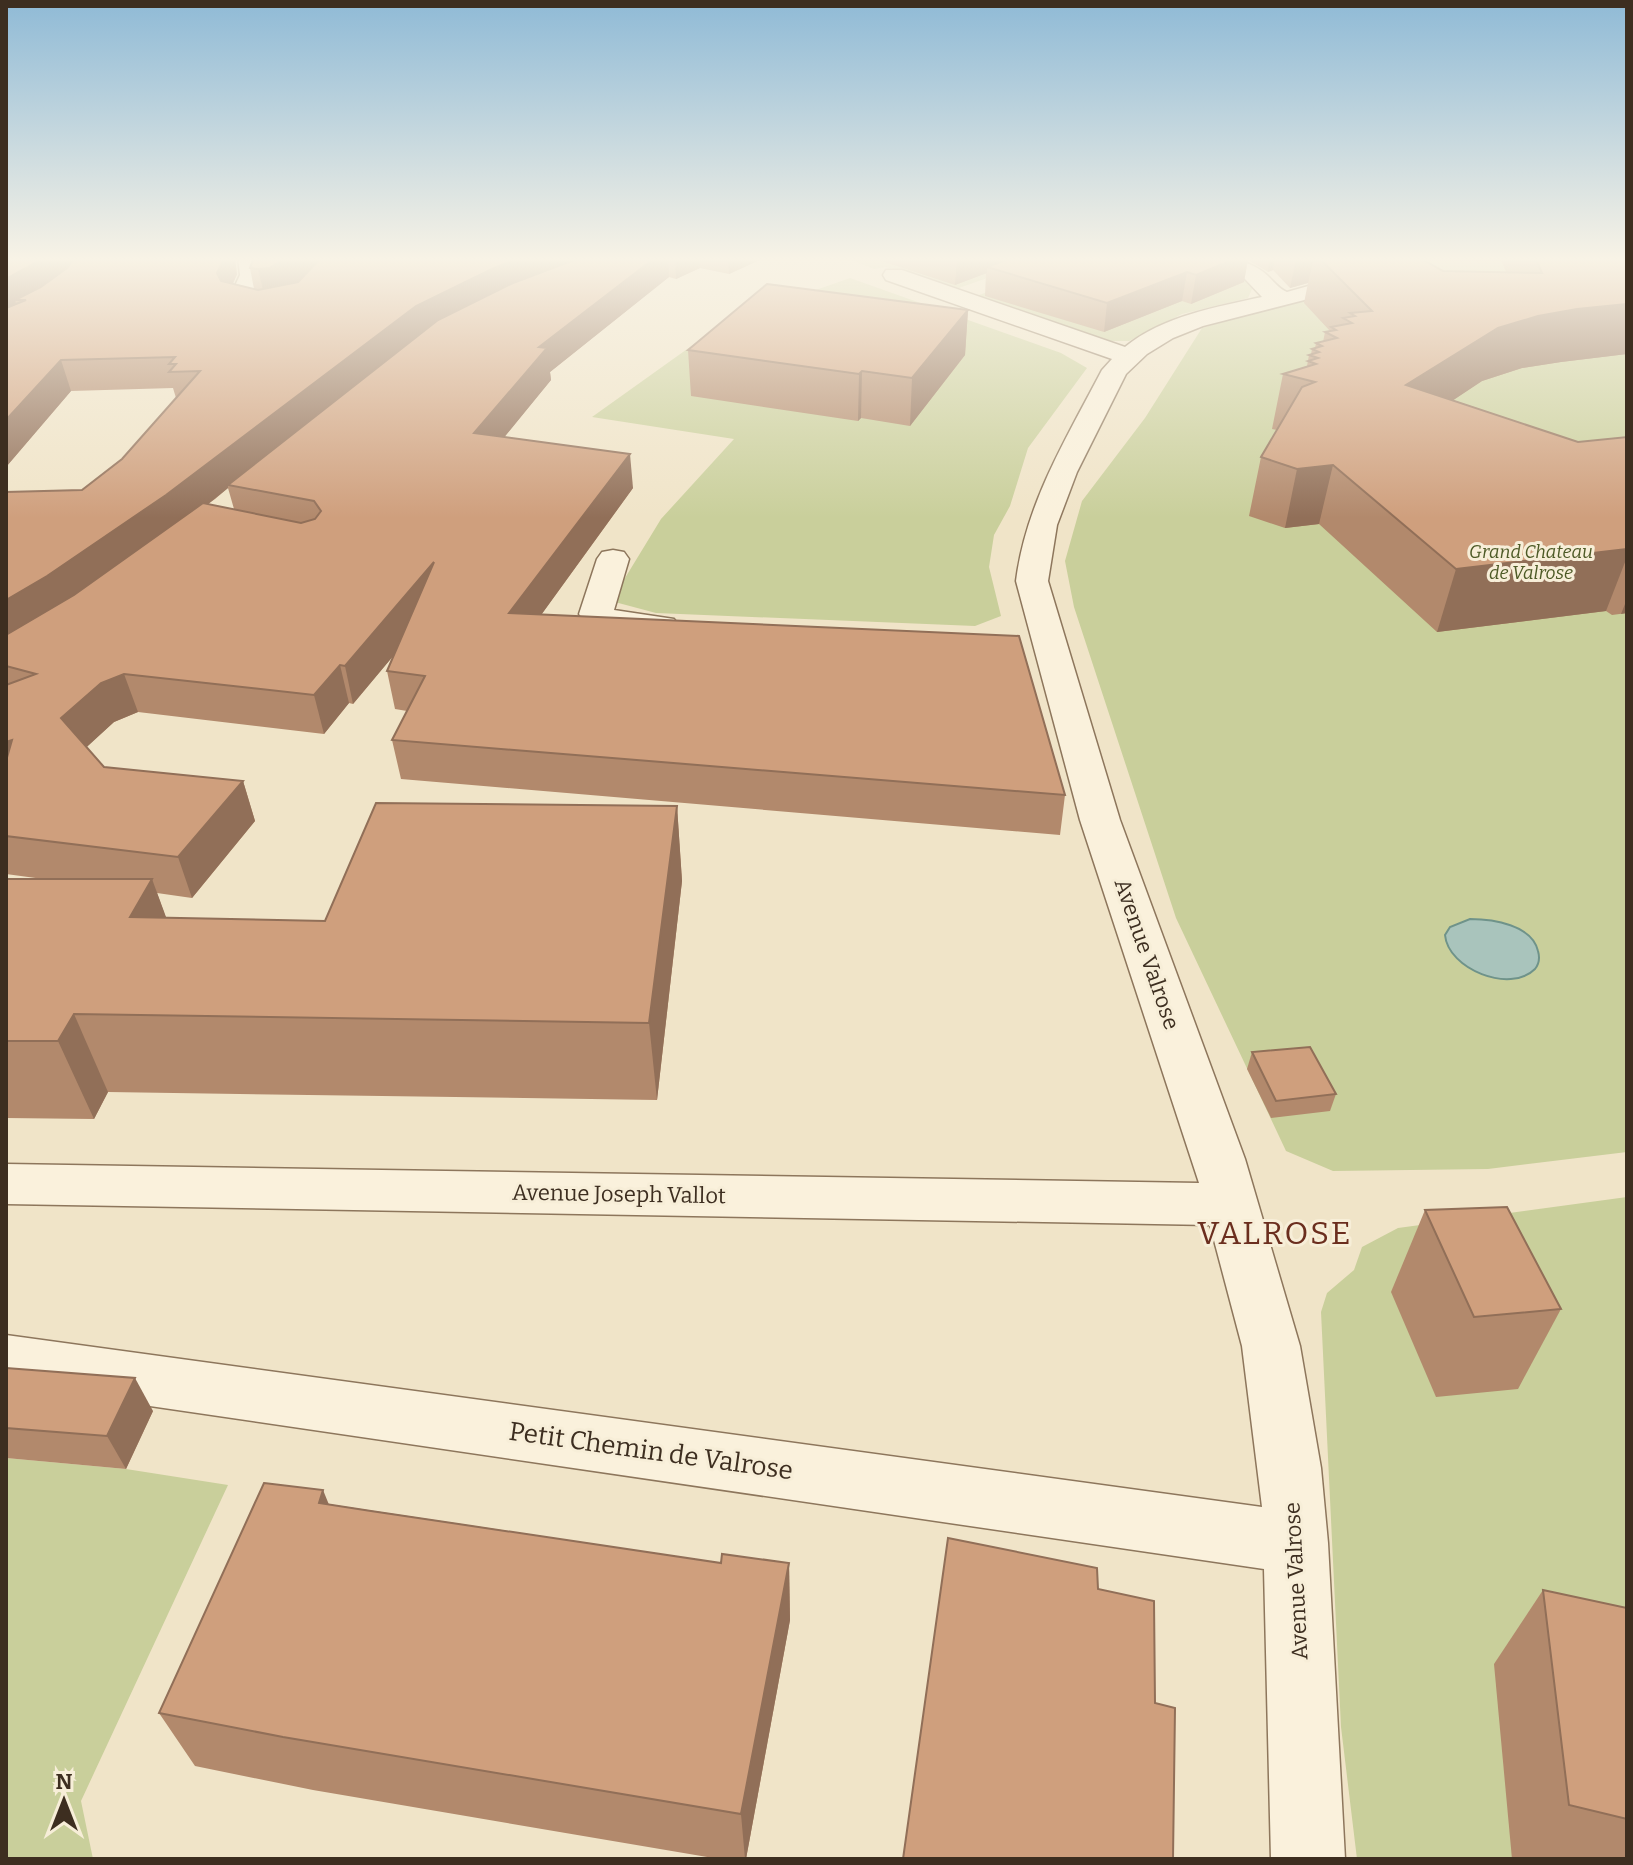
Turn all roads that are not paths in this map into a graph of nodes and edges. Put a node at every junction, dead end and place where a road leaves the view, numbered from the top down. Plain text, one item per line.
1 (1094, 344) edge
2 (1151, 344) edge
3 (1127, 356) junction
4 (613, 559) dead end
5 (692, 627) edge
6 (6, 1184) edge
7 (1232, 1204) junction
8 (6, 1360) edge
9 (1296, 1543) junction
10 (1308, 1859) edge

1 - 3 street
2 - 3 street, Avenue Valrose
3 - 7 street, Avenue Valrose
4 - 5 street
6 - 7 street, Avenue Joseph Vallot
7 - 9 street, Avenue Valrose
8 - 9 street, Petit Chemin de Valrose
9 - 10 street, Avenue Valrose

